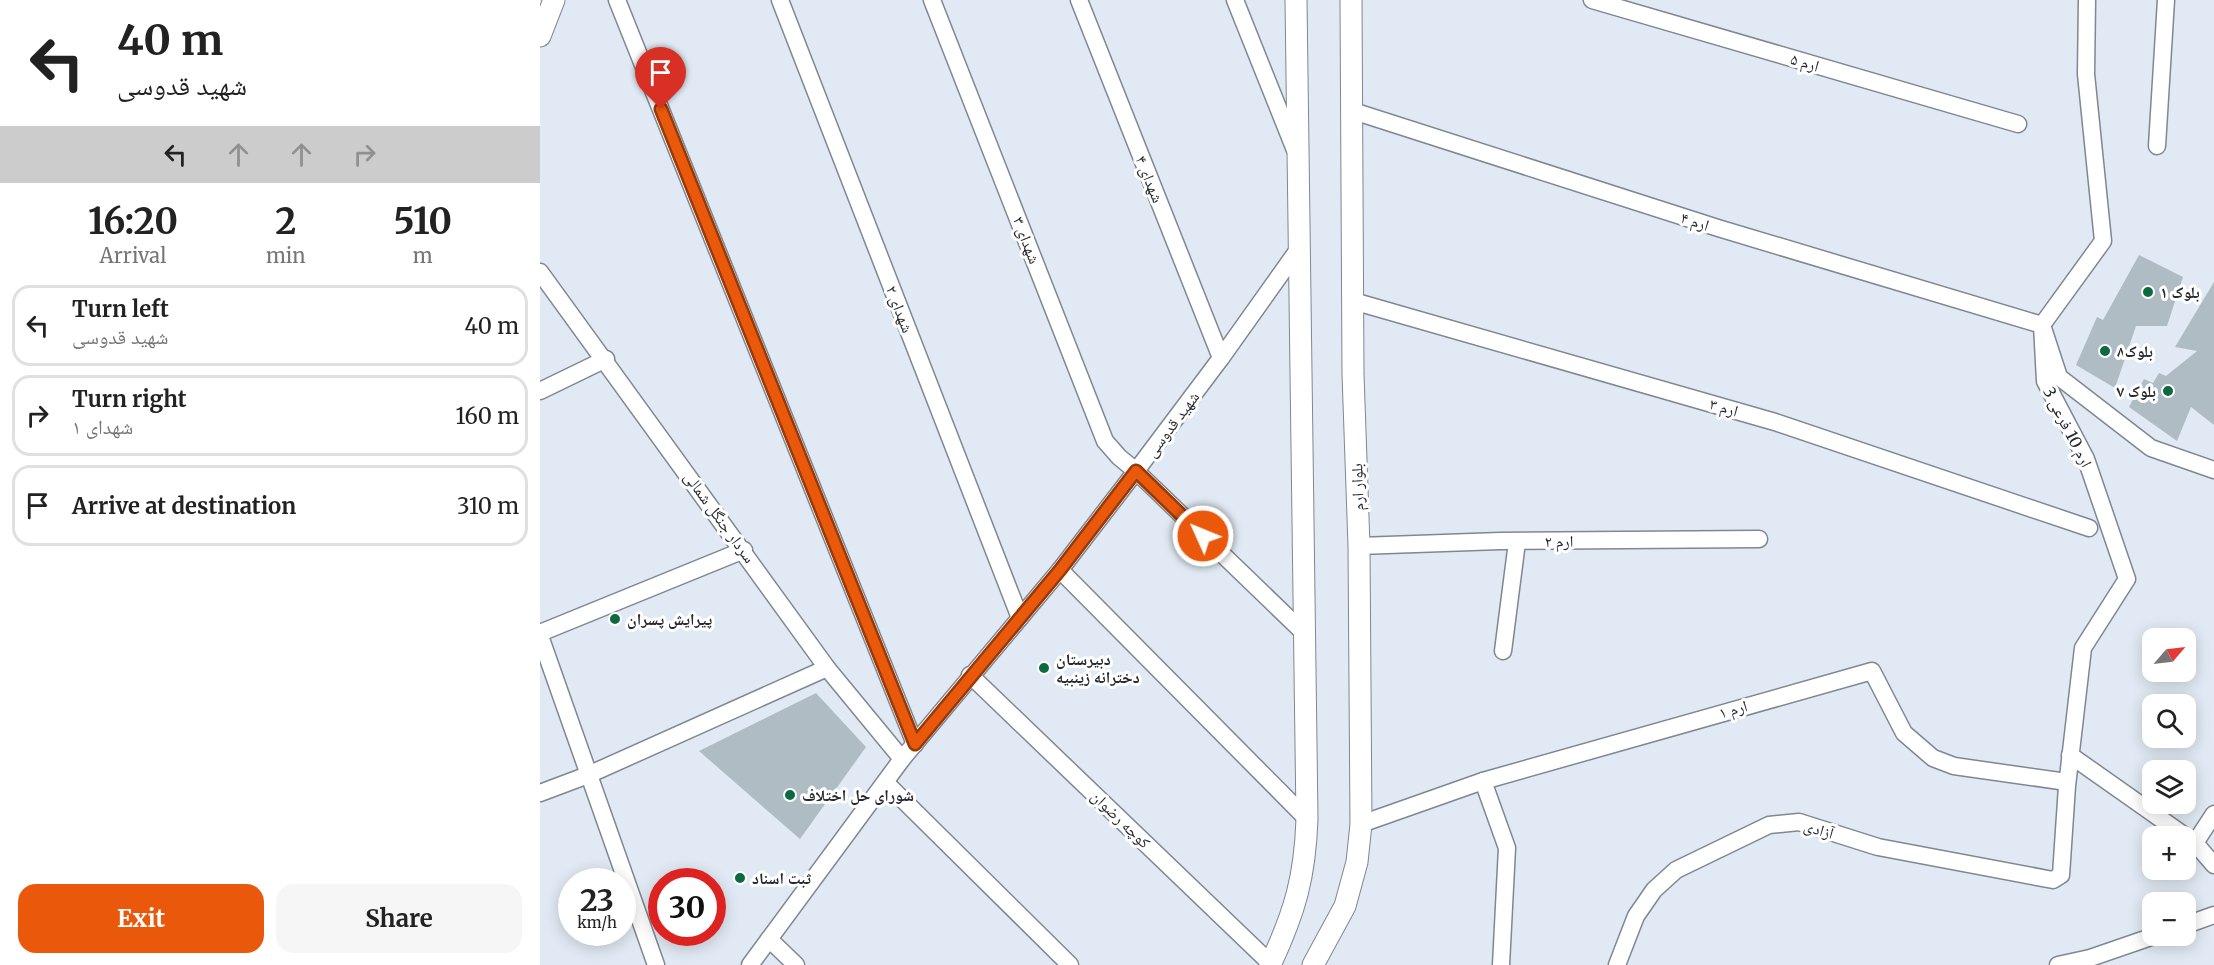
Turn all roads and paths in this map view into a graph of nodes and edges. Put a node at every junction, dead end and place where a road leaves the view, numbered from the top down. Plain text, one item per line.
1 (554, 0) edge
2 (617, 0) edge
3 (780, 0) edge
4 (932, 0) edge
5 (1079, 0) edge
6 (1235, 0) edge
7 (1296, 0) edge
8 (1351, 0) edge
9 (1592, 0) edge
10 (2087, 0) edge
11 (2166, 0) edge
12 (540, 36) edge
13 (1350, 110) junction
14 (2018, 124) dead end
15 (2157, 146) dead end
16 (1298, 158) junction
17 (1300, 247) junction
18 (540, 272) edge
19 (1353, 301) junction
20 (2042, 325) junction
21 (1221, 358) junction
22 (606, 359) junction
23 (540, 391) edge
24 (2214, 470) edge
25 (1136, 471) junction
26 (2089, 528) dead end
27 (1759, 539) dead end
28 (1517, 542) junction
29 (1359, 546) junction
30 (744, 550) junction
31 (1060, 570) junction
32 (1020, 618) junction
33 (540, 634) edge
34 (1305, 634) junction
35 (1503, 651) dead end
36 (827, 668) junction
37 (970, 675) junction
38 (915, 744) junction
39 (2070, 755) junction
40 (903, 759) junction
41 (588, 775) junction
42 (1483, 781) junction
43 (2067, 782) junction
44 (886, 783) junction
45 (540, 793) edge
46 (2214, 814) edge
47 (1307, 819) junction
48 (1361, 824) junction
49 (2171, 826) edge
50 (2196, 841) edge
51 (2196, 844) edge
52 (2064, 855) joint
53 (2214, 865) edge
54 (2214, 915) edge
55 (2196, 921) edge
56 (769, 939) junction
57 (2142, 940) edge
58 (1271, 964) edge
59 (656, 965) edge
60 (750, 965) edge
61 (796, 965) edge
62 (1070, 965) edge
63 (1313, 965) edge
64 (1501, 965) edge
65 (1617, 965) edge
66 (2058, 965) edge

1 - 12 main road
2 - 38 street
3 - 32 street, شهدای ۲
4 - 25 street, شهدای ۳
5 - 21 street, شهدای ۴
6 - 16 street
7 - 16 main road
8 - 13 main road, بلوار ارم
9 - 14 street, ارم ۵
10 - 20 street
11 - 15 street
13 - 19 main road, بلوار ارم
13 - 20 street, ارم ۴
16 - 17 main road
17 - 21 street, شهید قدوسی
17 - 34 main road
18 - 22 street, سردار جنگل شمالی
19 - 26 street, ارم ۳
19 - 29 main road, بلوار ارم
20 - 24 street
20 - 39 street, ارم 10 فرعی 3
21 - 25 street, شهید قدوسی
22 - 23 street
22 - 30 street, سردار جنگل شمالی
25 - 31 street, شهید قدوسی
25 - 34 street, شهدای ۳
27 - 28 street, ارم ۲
28 - 29 street, ارم ۲
28 - 35 street
29 - 48 main road, بلوار ارم
30 - 33 street
30 - 36 street, سردار جنگل شمالی
31 - 32 street, شهید قدوسی
31 - 47 street
32 - 37 street, شهید قدوسی
33 - 41 street
34 - 47 main road
36 - 40 street, سردار جنگل شمالی
36 - 41 street
37 - 38 street, شهید قدوسی
37 - 58 street, کوچه رضوان
38 - 40 street, شهید قدوسی
39 - 43 street, ارم 10 فرعی 3
39 - 49 street
40 - 44 street, شهید قدوسی
41 - 45 street
41 - 59 street
42 - 43 street, ارم ۱
42 - 48 street, ارم ۱
42 - 64 street
43 - 52 street, ارم 10 فرعی 3
44 - 56 street, شهید قدوسی
44 - 62 street
46 - 50 street
47 - 58 main road
48 - 63 main road, بلوار ارم
51 - 53 street
52 - 65 street, آزادی
54 - 55 street
56 - 60 street, شهید قدوسی
56 - 61 street
57 - 66 street

